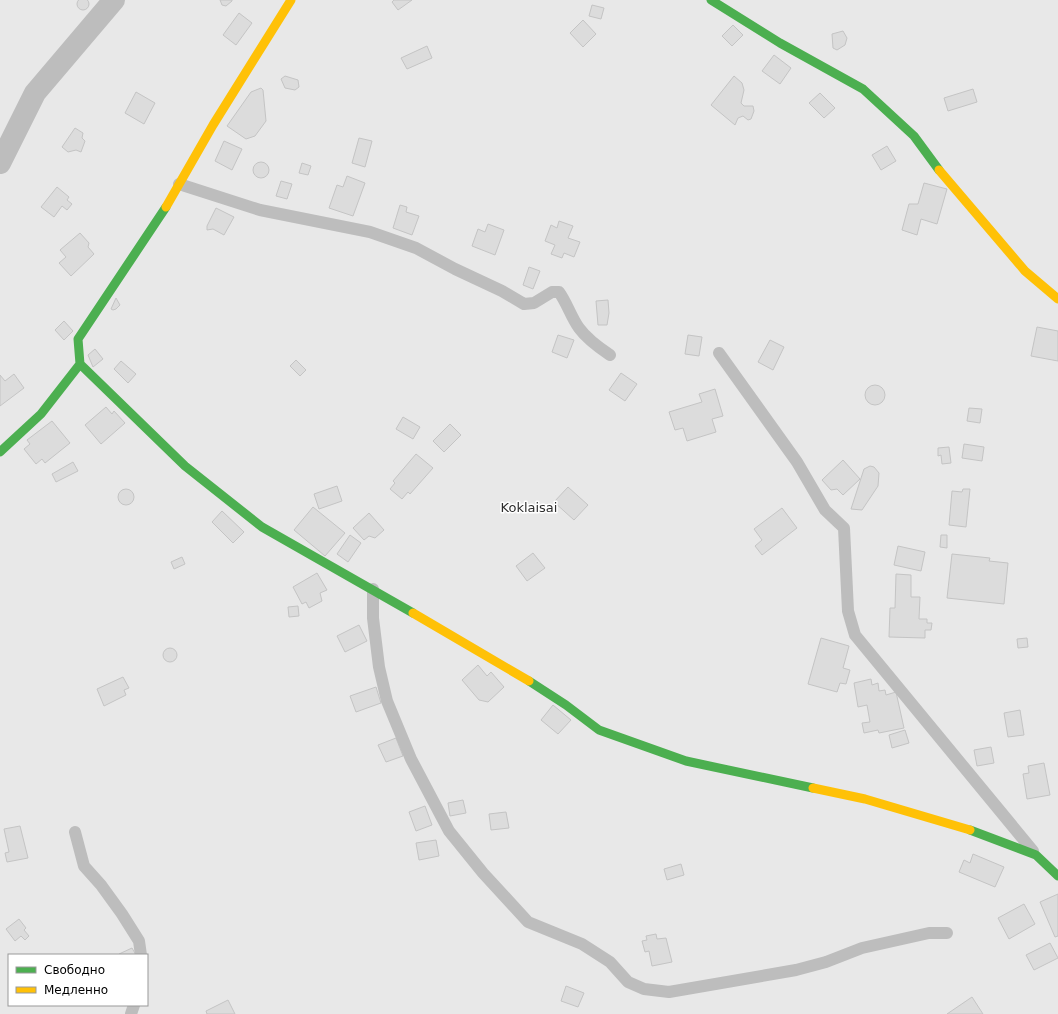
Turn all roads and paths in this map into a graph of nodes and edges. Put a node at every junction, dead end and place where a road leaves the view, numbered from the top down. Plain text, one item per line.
1 (114, 0) edge
2 (291, 0) edge
3 (711, 0) edge
4 (0, 163) edge
5 (179, 184) junction
6 (1058, 299) edge
7 (719, 353) dead end
8 (610, 355) dead end
9 (80, 364) junction
10 (0, 452) edge
11 (373, 589) junction
12 (75, 832) dead end
13 (1036, 855) junction
14 (1058, 876) edge
15 (947, 933) dead end
16 (141, 954) edge

1 - 4 street
2 - 5 street
3 - 6 street
5 - 8 lane
5 - 9 street
7 - 13 lane
9 - 10 street
9 - 11 street
11 - 13 street
11 - 15 lane
12 - 16 lane
13 - 14 street

